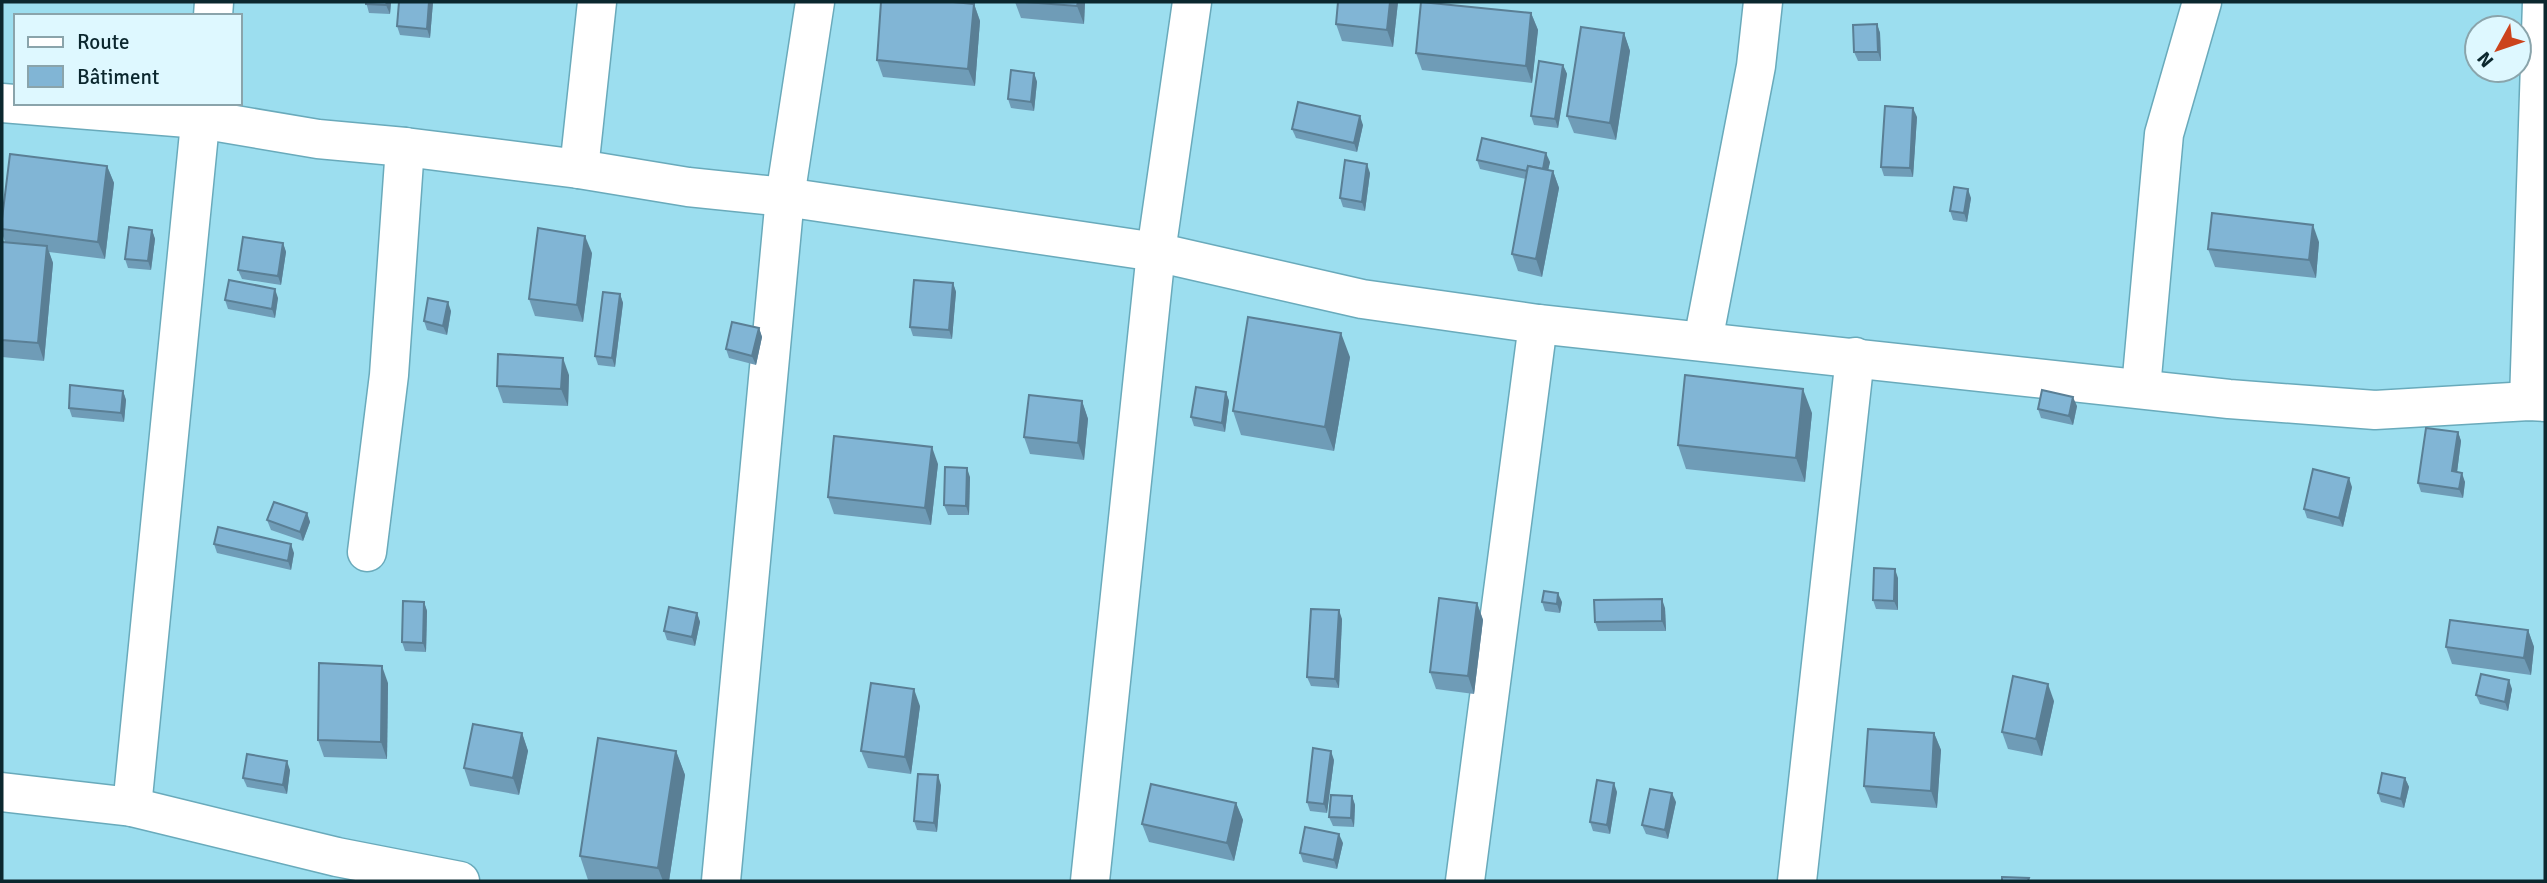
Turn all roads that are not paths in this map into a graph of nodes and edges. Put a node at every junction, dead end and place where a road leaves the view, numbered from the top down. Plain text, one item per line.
1 (597, 2) edge
2 (815, 2) edge
3 (1192, 2) edge
4 (1763, 2) edge
5 (2202, 2) edge
6 (2542, 2) edge
7 (52, 105) edge
8 (201, 111) edge
9 (405, 146) junction
10 (579, 169) junction
11 (785, 197) junction
12 (1156, 252) junction
13 (1538, 324) junction
14 (1703, 341) junction
15 (1854, 357) junction
16 (2141, 388) junction
17 (2537, 401) edge
18 (368, 551) dead end
19 (2, 792) edge
20 (132, 807) junction
21 (335, 869) edge
22 (460, 881) edge
23 (721, 881) edge
24 (1090, 881) edge
25 (1465, 881) edge
26 (1797, 881) edge

1 - 10 street
2 - 11 street
3 - 12 street
4 - 14 street
5 - 16 street
6 - 17 street
7 - 8 street
8 - 9 street
8 - 20 street
9 - 10 street
9 - 18 street
10 - 11 street
11 - 12 street
11 - 23 street
12 - 13 street
12 - 24 street
13 - 14 street
13 - 25 street
14 - 15 street
15 - 16 street
15 - 26 street
16 - 17 street
19 - 20 street
20 - 21 street
21 - 22 street

